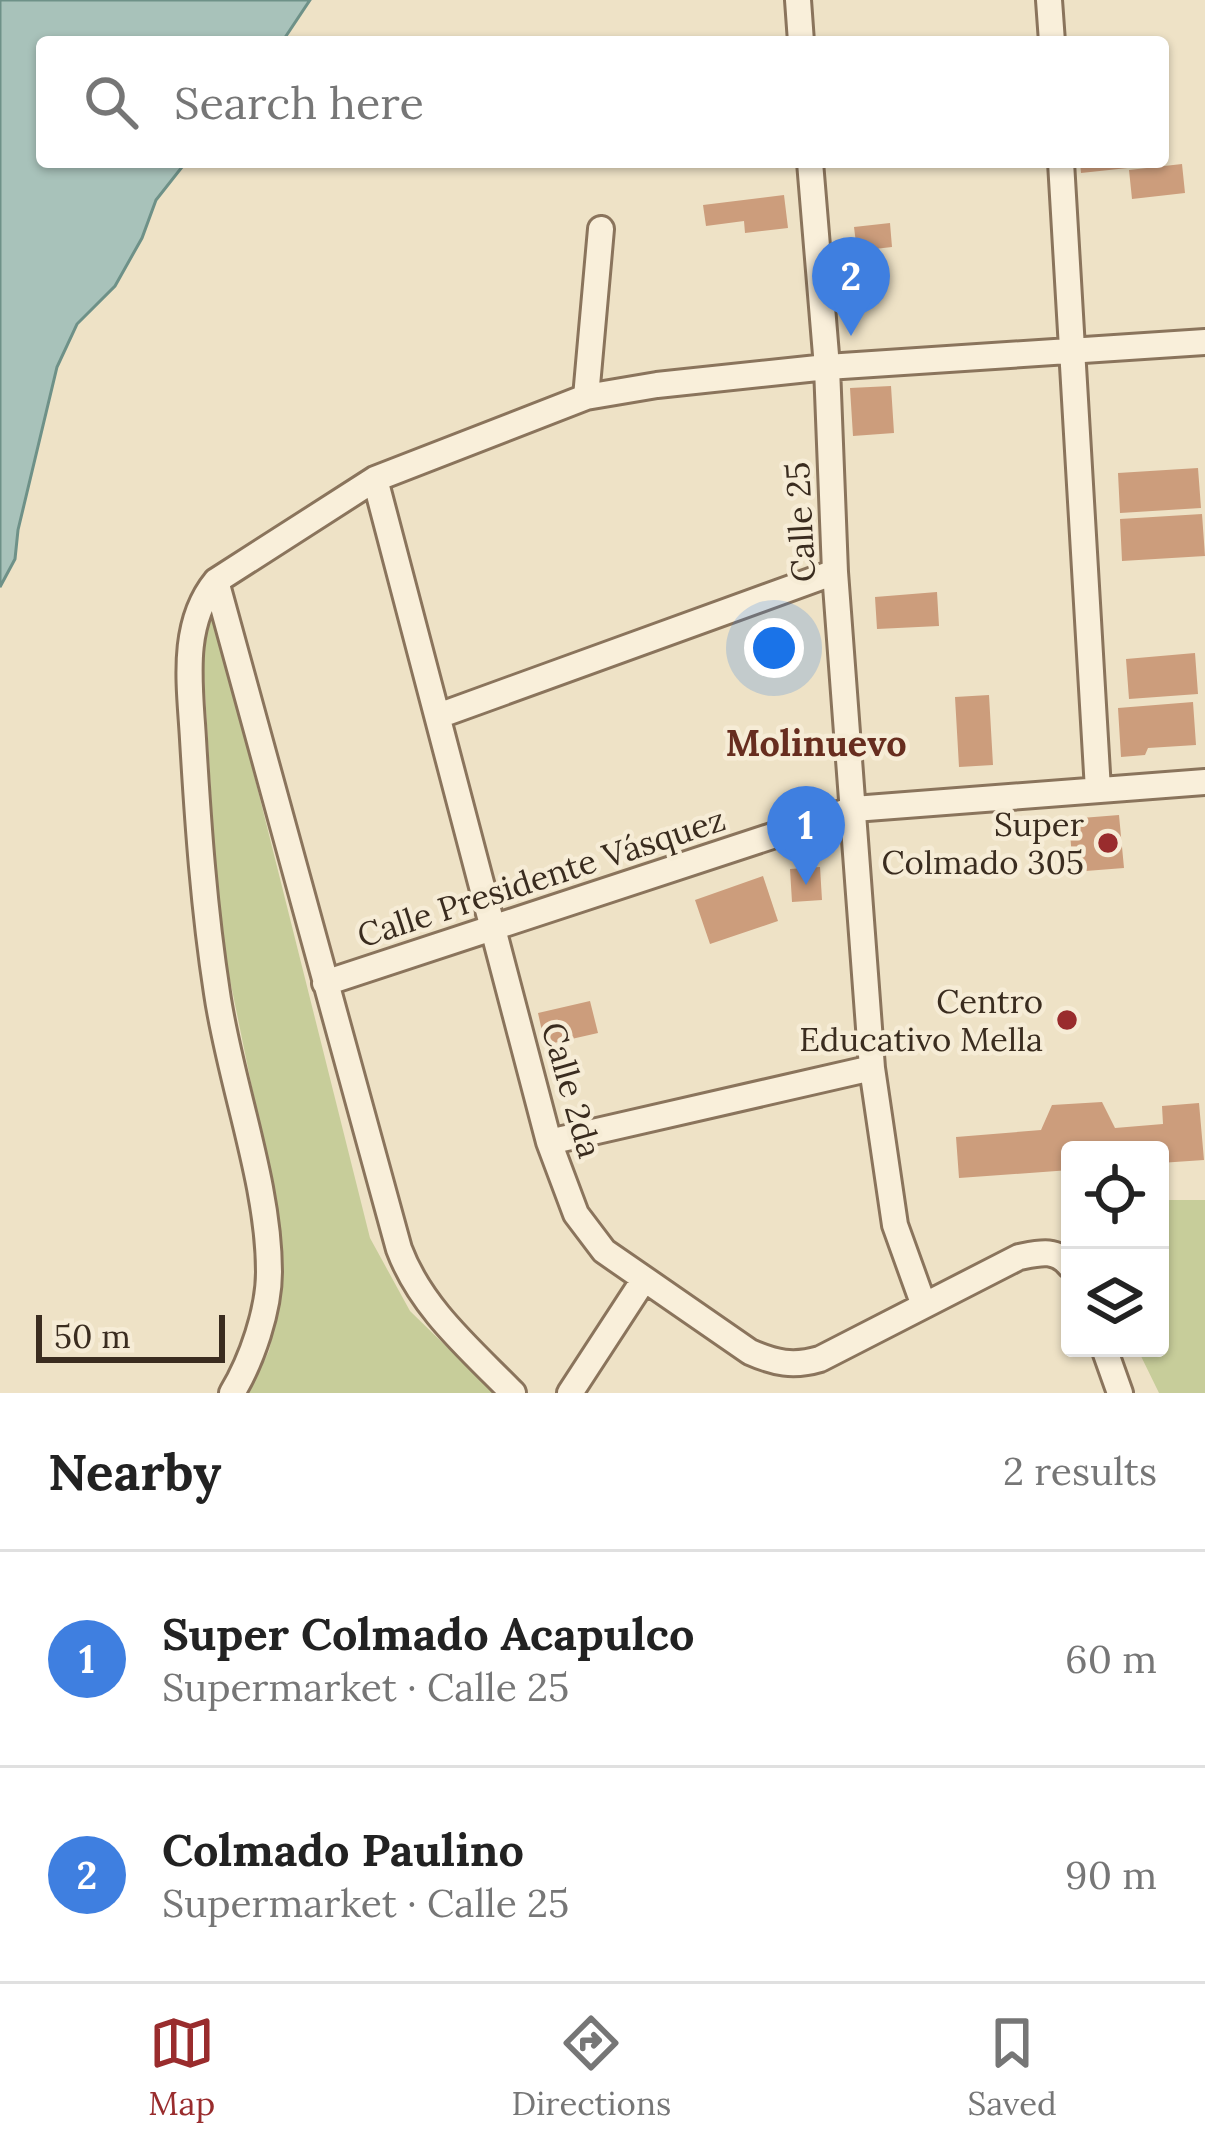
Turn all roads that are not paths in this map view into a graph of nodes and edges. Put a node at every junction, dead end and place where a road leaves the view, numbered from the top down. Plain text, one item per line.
1 (798, 0) edge
2 (1049, 0) edge
3 (801, 36) edge
4 (1052, 36) edge
5 (811, 168) edge
6 (1061, 168) edge
7 (601, 229) dead end
8 (1205, 342) edge
9 (1074, 349) junction
10 (827, 367) junction
11 (586, 398) junction
12 (376, 479) junction
13 (835, 572) junction
14 (216, 581) junction
15 (438, 716) junction
16 (1205, 782) edge
17 (1098, 790) junction
18 (854, 809) junction
19 (494, 928) junction
20 (325, 983) junction
21 (872, 1068) junction
22 (549, 1142) junction
23 (1061, 1257) edge
24 (643, 1281) junction
25 (923, 1303) junction
26 (1107, 1357) edge
27 (232, 1393) edge
28 (514, 1393) edge
29 (570, 1393) edge
30 (1120, 1393) edge

1 - 3 street
2 - 4 street
5 - 10 street, Calle 25
6 - 9 street
7 - 11 street
8 - 9 street
9 - 10 street
9 - 17 street
10 - 11 street
10 - 13 street, Calle 25
11 - 12 street
12 - 14 street
12 - 15 street, Calle 2da
13 - 15 street
13 - 18 street, Calle 25
14 - 20 street
14 - 27 street
15 - 19 street, Calle 2da
16 - 17 street, Calle Presidente Vásquez
17 - 18 street, Calle Presidente Vásquez
18 - 19 street, Calle Presidente Vásquez
18 - 21 street, Calle 25
19 - 20 street, Calle Presidente Vásquez
19 - 22 street, Calle 2da
20 - 28 street
21 - 22 street
21 - 25 street, Calle 25
22 - 24 street, Calle 2da
23 - 25 street, Calle 2da
24 - 25 street, Calle 2da
24 - 29 street
26 - 30 street

